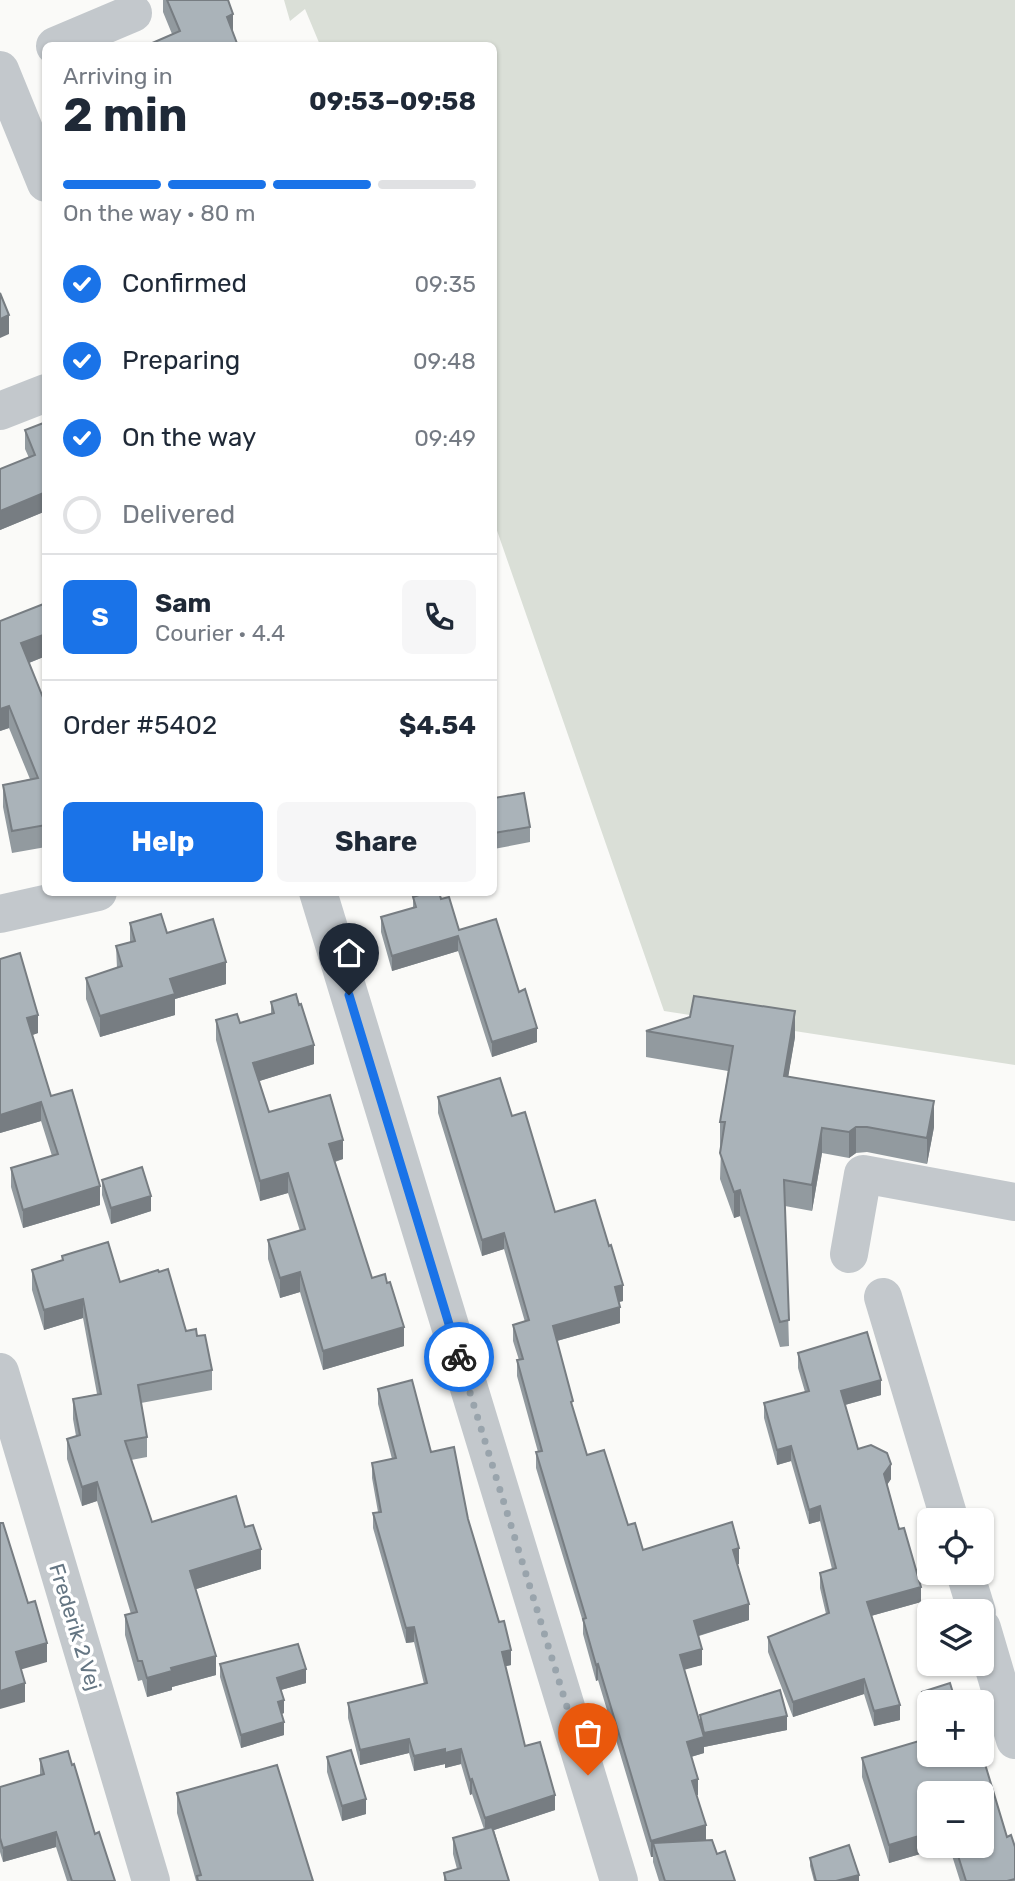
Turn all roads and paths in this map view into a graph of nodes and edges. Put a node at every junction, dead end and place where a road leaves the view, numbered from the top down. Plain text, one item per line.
1 (133, 13) dead end
2 (64, 42) edge
3 (42, 51) edge
4 (0, 69) edge
5 (42, 173) edge
6 (42, 395) edge
7 (0, 411) edge
8 (80, 896) edge
9 (319, 896) edge
10 (0, 914) edge
11 (1015, 1202) edge
12 (849, 1254) dead end
13 (883, 1297) dead end
14 (0, 1372) edge
15 (946, 1508) edge
16 (994, 1669) edge
17 (1015, 1740) edge
18 (151, 1881) edge
19 (619, 1881) edge

1 - 2 street
3 - 4 street
4 - 5 street
6 - 7 street
8 - 10 street
9 - 19 street
11 - 12 street
13 - 15 street
14 - 18 street, Frederik 2 Vej
16 - 17 street

